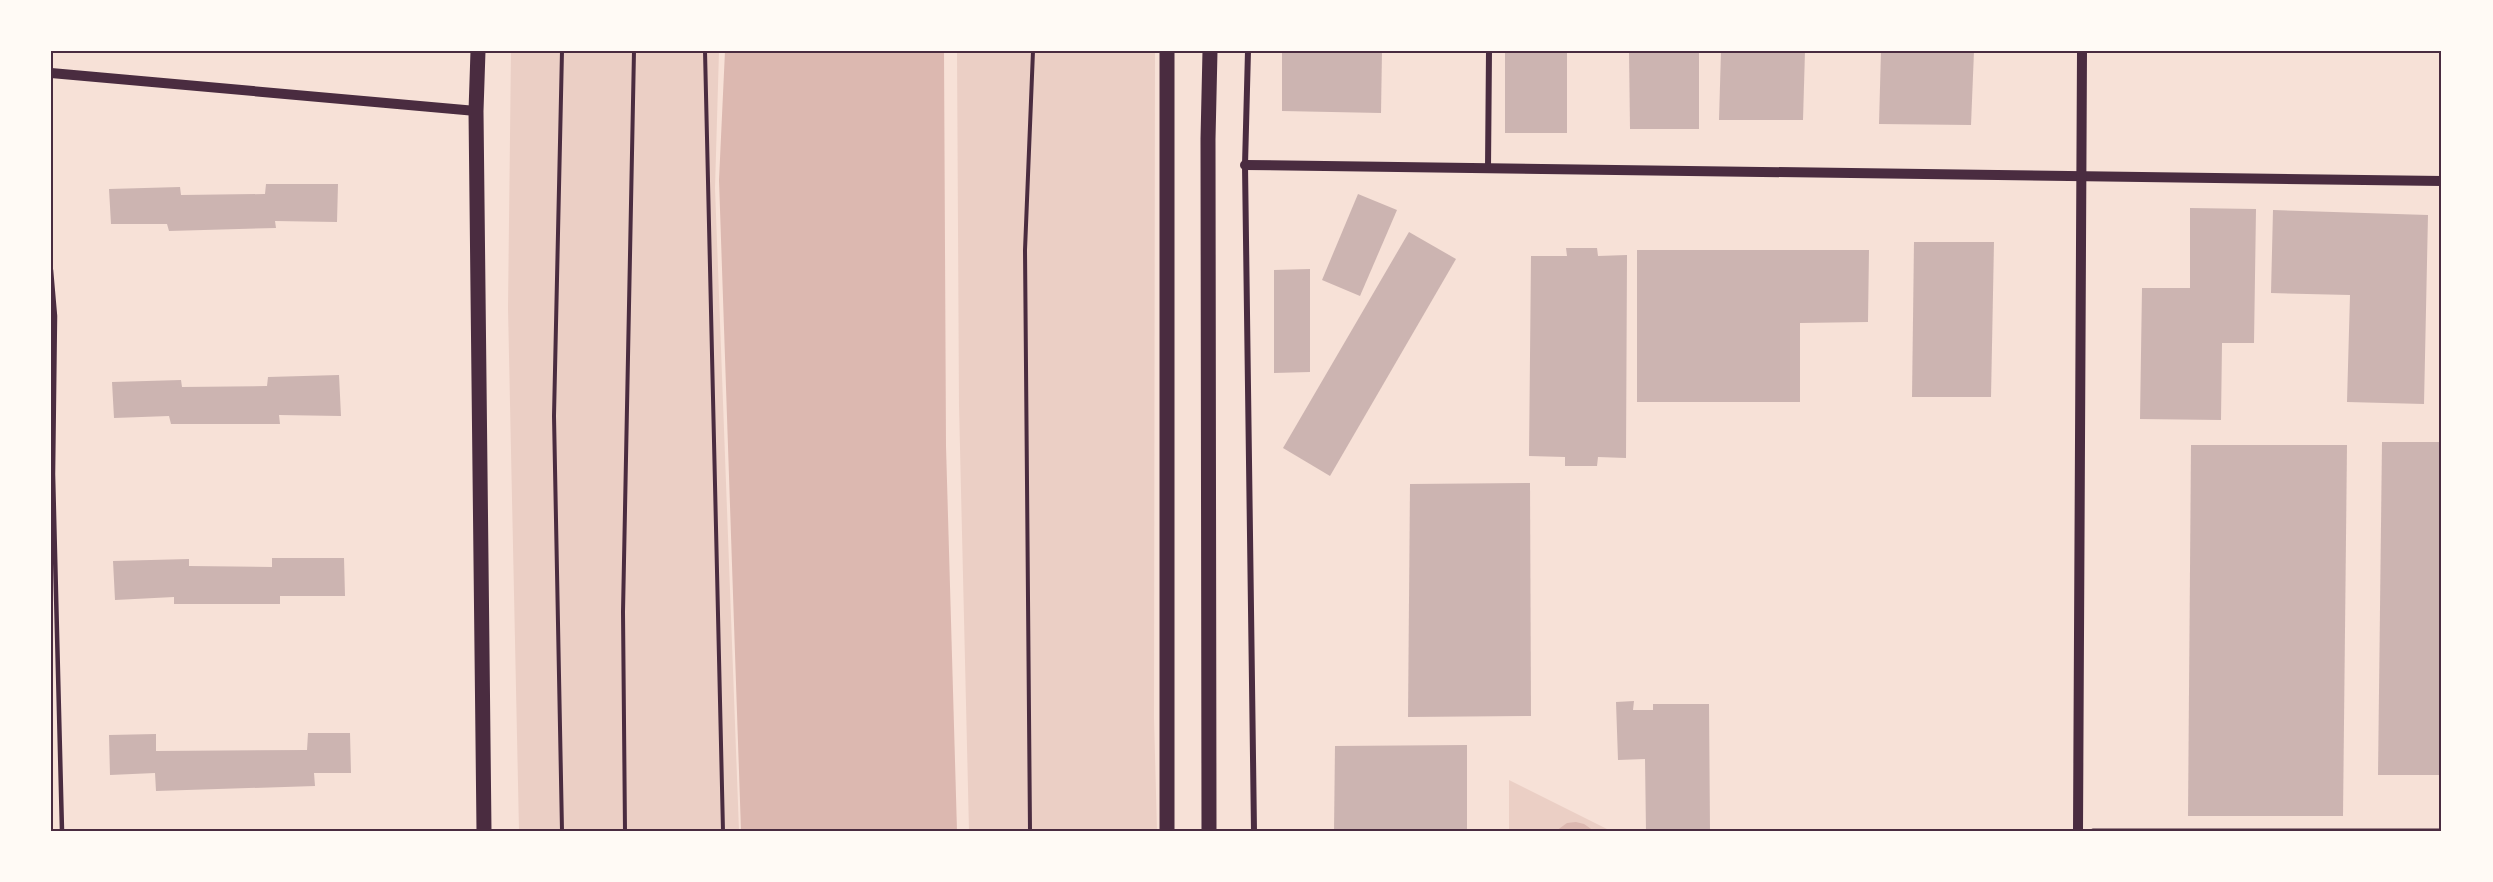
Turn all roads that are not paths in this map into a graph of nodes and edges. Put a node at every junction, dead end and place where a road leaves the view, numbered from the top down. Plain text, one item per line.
1 (478, 51) edge
2 (1167, 51) edge
3 (1210, 51) edge
4 (1248, 51) edge
5 (1489, 51) edge
6 (2082, 51) edge
7 (51, 73) edge
8 (476, 111) junction
9 (1245, 165) junction
10 (1488, 168) junction
11 (2083, 176) junction
12 (2442, 181) edge
13 (51, 270) edge
14 (62, 831) edge
15 (484, 831) edge
16 (1167, 831) edge
17 (1209, 831) edge
18 (1254, 831) edge
19 (2078, 831) edge
20 (2093, 831) edge
21 (2442, 831) edge

1 - 8 main road
2 - 16 main road
3 - 17 main road
4 - 9 street
5 - 10 street
6 - 11 street
7 - 8 street
8 - 15 main road
9 - 10 street
9 - 18 street
10 - 11 street
11 - 12 street
11 - 19 street
13 - 14 lane
20 - 21 street

